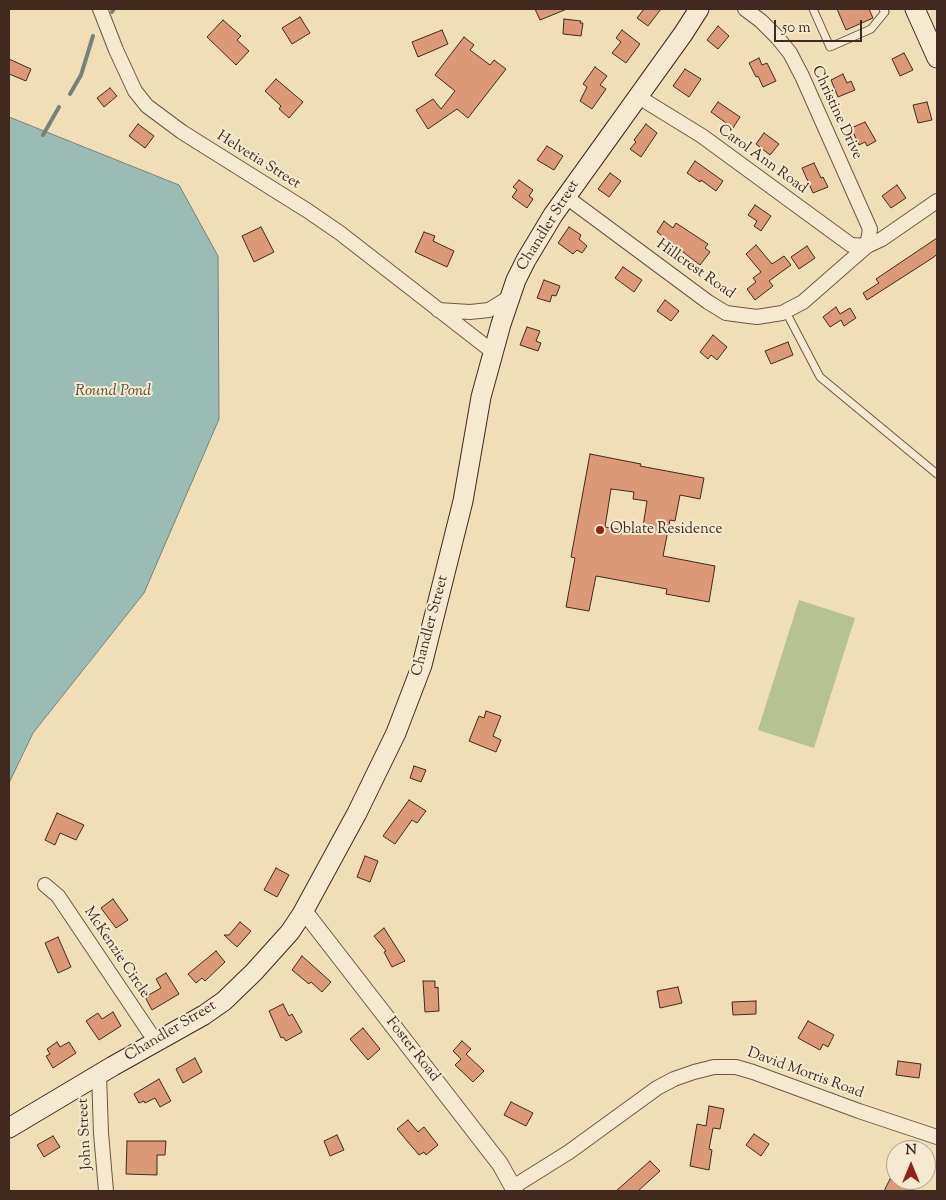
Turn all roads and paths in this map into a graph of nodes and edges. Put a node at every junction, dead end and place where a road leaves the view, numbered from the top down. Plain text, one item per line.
1 (100, 9) edge
2 (699, 9) edge
3 (745, 9) edge
4 (813, 9) edge
5 (883, 9) edge
6 (915, 9) edge
7 (937, 58) edge
8 (637, 96) junction
9 (565, 196) junction
10 (937, 201) edge
11 (867, 246) junction
12 (510, 297) junction
13 (438, 310) junction
14 (786, 312) junction
15 (493, 352) junction
16 (937, 474) edge
17 (45, 885) dead end
18 (304, 911) junction
19 (156, 1042) junction
20 (100, 1074) junction
21 (9, 1128) edge
22 (937, 1137) edge
23 (514, 1189) edge
24 (106, 1191) edge

1 - 13 street, Helvetia Street
2 - 8 main road, Chandler Street
3 - 11 street, Christine Drive
4 - 5 lane
6 - 7 main road
8 - 9 main road, Chandler Street
8 - 11 street, Carol Ann Road
9 - 12 main road, Chandler Street
9 - 14 street, Hillcrest Road
10 - 11 street, Hillcrest Road
11 - 14 street, Hillcrest Road
12 - 13 street
12 - 15 main road, Chandler Street
13 - 15 street, Helvetia Street
14 - 16 lane
15 - 18 main road, Chandler Street
17 - 19 street, McKenzie Circle
18 - 19 main road, Chandler Street
18 - 23 street, Foster Road
19 - 20 main road, Chandler Street
20 - 21 main road, Chandler Street
20 - 24 street, John Street
22 - 23 street, David Morris Road

